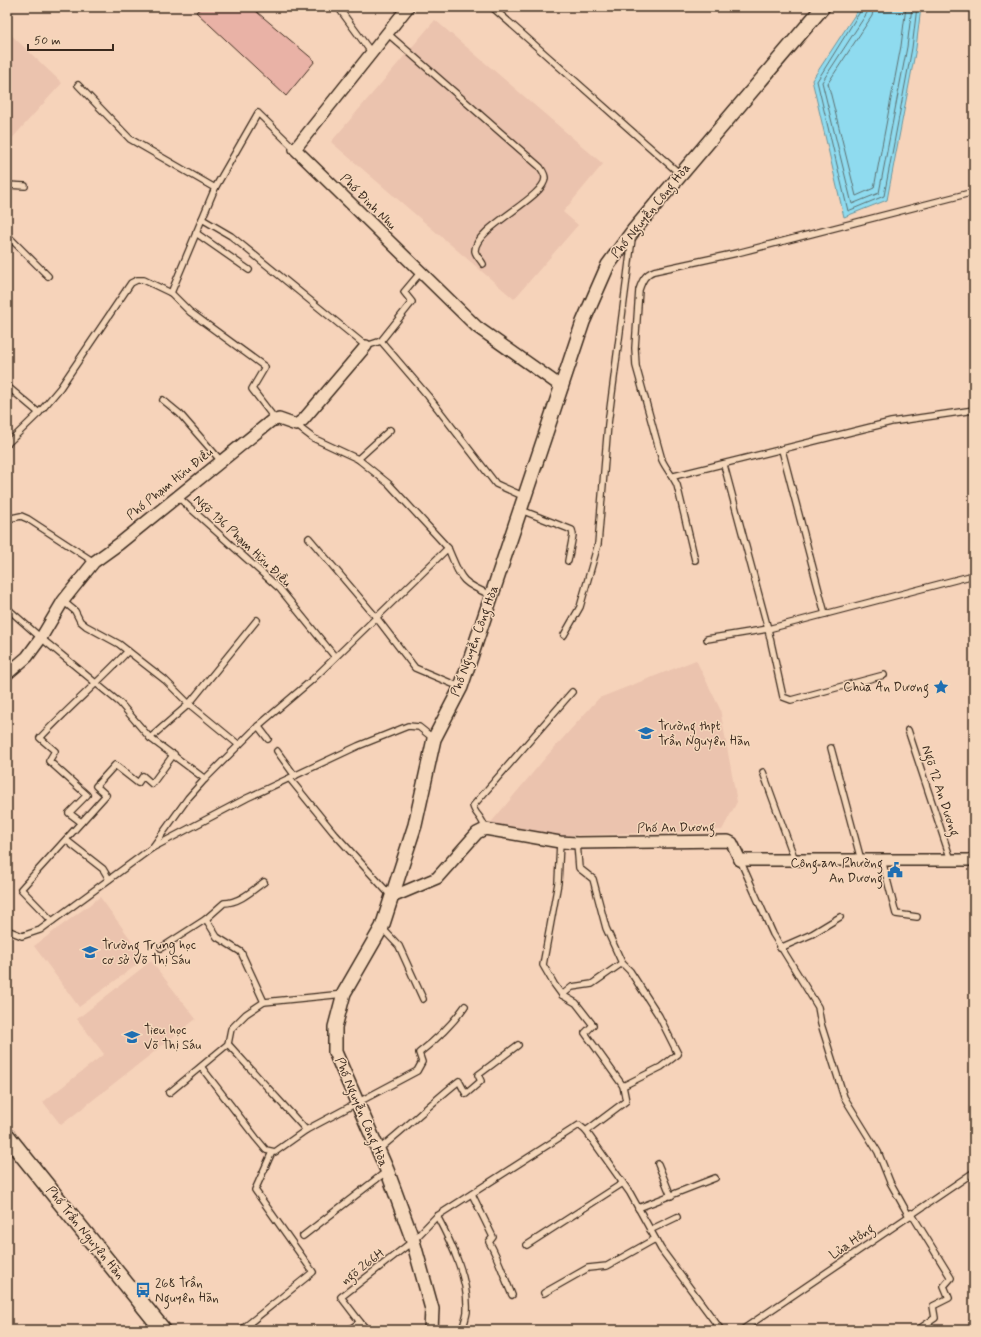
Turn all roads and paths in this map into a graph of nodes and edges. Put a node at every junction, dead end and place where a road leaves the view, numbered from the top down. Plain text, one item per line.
1 (338, 7) edge
2 (408, 7) edge
3 (492, 7) edge
4 (823, 7) edge
5 (386, 33) junction
6 (371, 52) junction
7 (78, 85) dead end
8 (295, 150) junction
9 (680, 174) junction
10 (7, 185) edge
11 (26, 186) dead end
12 (215, 188) junction
13 (974, 192) edge
14 (202, 219) junction
15 (633, 231) junction
16 (196, 233) junction
17 (7, 236) edge
18 (483, 264) dead end
19 (249, 270) dead end
20 (420, 273) junction
21 (48, 276) dead end
22 (171, 293) junction
23 (381, 341) junction
24 (366, 346) junction
25 (7, 386) edge
26 (562, 387) junction
27 (163, 400) dead end
28 (974, 410) edge
29 (39, 413) junction
30 (275, 419) junction
31 (296, 425) junction
32 (390, 430) dead end
33 (7, 444) edge
34 (782, 450) junction
35 (358, 459) junction
36 (221, 461) junction
37 (724, 465) junction
38 (674, 476) junction
39 (178, 497) junction
40 (524, 497) junction
41 (521, 510) junction
42 (7, 519) edge
43 (309, 538) dead end
44 (448, 548) junction
45 (695, 560) dead end
46 (568, 561) dead end
47 (94, 562) junction
48 (974, 575) edge
49 (491, 595) junction
50 (62, 601) junction
51 (7, 608) edge
52 (825, 614) junction
53 (376, 617) junction
54 (257, 620) dead end
55 (768, 629) junction
56 (564, 635) dead end
57 (41, 638) junction
58 (707, 639) dead end
59 (128, 651) junction
60 (335, 657) junction
61 (7, 674) edge
62 (884, 675) dead end
63 (97, 684) junction
64 (461, 687) junction
65 (572, 692) dead end
66 (189, 704) junction
67 (258, 726) junction
68 (908, 730) dead end
69 (150, 738) junction
70 (268, 739) dead end
71 (434, 739) junction
72 (239, 745) junction
73 (831, 748) dead end
74 (277, 751) dead end
75 (174, 754) junction
76 (763, 772) dead end
77 (293, 777) junction
78 (205, 779) junction
79 (81, 822) junction
80 (485, 829) junction
81 (66, 840) junction
82 (560, 842) junction
83 (577, 843) junction
84 (152, 848) junction
85 (740, 860) junction
86 (795, 860) junction
87 (862, 860) junction
88 (882, 860) junction
89 (951, 860) junction
90 (974, 860) edge
91 (109, 879) junction
92 (264, 882) dead end
93 (392, 898) junction
94 (840, 917) dead end
95 (917, 917) dead end
96 (206, 918) junction
97 (52, 921) junction
98 (382, 927) junction
99 (7, 930) edge
100 (161, 948) dead end
101 (780, 948) junction
102 (622, 964) junction
103 (344, 994) junction
104 (562, 995) junction
105 (423, 999) dead end
106 (264, 1002) junction
107 (465, 1006) dead end
108 (228, 1044) junction
109 (518, 1045) dead end
110 (202, 1068) junction
111 (623, 1086) junction
112 (169, 1093) dead end
113 (358, 1102) junction
114 (306, 1130) junction
115 (586, 1131) junction
116 (7, 1136) edge
117 (378, 1150) junction
118 (272, 1152) junction
119 (658, 1164) dead end
120 (387, 1170) junction
121 (974, 1172) edge
122 (715, 1178) dead end
123 (622, 1183) junction
124 (472, 1194) junction
125 (671, 1196) junction
126 (638, 1208) junction
127 (910, 1215) junction
128 (437, 1216) junction
129 (677, 1217) dead end
130 (650, 1230) junction
131 (303, 1236) dead end
132 (655, 1239) junction
133 (413, 1242) junction
134 (527, 1244) dead end
135 (544, 1294) dead end
136 (512, 1295) dead end
137 (360, 1322) junction
138 (919, 1329) edge
139 (162, 1330) edge
140 (241, 1330) edge
141 (350, 1330) edge
142 (367, 1330) edge
143 (431, 1330) edge
144 (462, 1330) edge
145 (721, 1330) edge
146 (742, 1330) edge

1 - 6 lane
2 - 5 street
3 - 9 lane
4 - 9 street, Phố Nguyễn Công Hòa
5 - 6 street
5 - 18 lane
6 - 8 street
7 - 12 lane
8 - 12 lane
8 - 20 street, Phố Đinh Nhu
9 - 15 street, Phố Nguyễn Công Hòa
10 - 11 lane
12 - 14 lane
13 - 38 lane
14 - 16 lane
14 - 24 lane
15 - 26 street, Phố Nguyễn Công Hòa
15 - 56 lane
16 - 19 lane
16 - 22 lane
17 - 21 lane
20 - 23 lane
20 - 26 street, Phố Đinh Nhu
22 - 29 lane
22 - 30 lane
23 - 24 lane
23 - 40 lane
24 - 31 street
25 - 29 lane
26 - 40 street, Phố Nguyễn Công Hòa
27 - 36 lane
28 - 34 lane
29 - 33 lane
30 - 31 street
30 - 36 street, Phố Phạm Hữu Điều
31 - 35 lane
32 - 35 lane
34 - 37 lane
34 - 52 lane
35 - 44 lane
36 - 39 street, Phố Phạm Hữu Điều
37 - 38 lane
37 - 55 lane
38 - 45 lane
39 - 47 street, Phố Phạm Hữu Điều
39 - 60 lane, Ngõ 136 Phạm Hữu Điều
40 - 41 street, Phố Nguyễn Công Hòa
41 - 46 lane
41 - 49 street, Phố Nguyễn Công Hòa
42 - 47 lane
43 - 53 lane
44 - 49 lane
44 - 53 lane
47 - 50 street, Phố Phạm Hữu Điều
48 - 52 lane
49 - 64 street, Phố Nguyễn Công Hòa
50 - 57 street, Phố Phạm Hữu Điều
50 - 59 lane
51 - 57 lane
52 - 55 lane
53 - 60 lane
53 - 64 lane
54 - 66 lane
55 - 58 lane
55 - 62 lane
57 - 61 street, Phố Phạm Hữu Điều
57 - 63 lane
59 - 63 lane
59 - 66 lane
60 - 67 lane
63 - 69 lane
63 - 79 lane
64 - 71 street, Phố Nguyễn Công Hòa
65 - 80 lane
66 - 69 lane
66 - 72 lane
67 - 70 lane
67 - 72 lane
68 - 89 lane, Ngõ 12 An Dương
69 - 75 lane
71 - 77 lane
71 - 93 street, Phố Nguyễn Công Hòa
72 - 78 lane
73 - 87 lane
74 - 77 lane
75 - 78 lane
75 - 79 lane
76 - 86 lane
77 - 84 lane
77 - 93 lane
78 - 84 lane
79 - 81 lane
80 - 82 street, Phố An Dương
80 - 93 street
81 - 91 lane
81 - 97 lane
82 - 83 street, Phố An Dương
82 - 104 lane
83 - 85 street, Phố An Dương
83 - 102 lane
84 - 91 lane
85 - 86 street
85 - 101 lane
86 - 87 street
87 - 88 street
88 - 89 street
88 - 95 lane
89 - 90 street
91 - 97 lane
92 - 96 lane
93 - 98 street, Phố Nguyễn Công Hòa
94 - 101 lane
96 - 100 lane
96 - 106 lane
97 - 99 lane
98 - 103 street, Phố Nguyễn Công Hòa
98 - 105 lane
101 - 127 lane
102 - 104 lane
102 - 111 lane
103 - 106 lane
103 - 113 street, Phố Nguyễn Công Hòa
104 - 111 lane
106 - 108 lane
107 - 113 lane
108 - 110 lane
108 - 114 lane
109 - 117 lane
110 - 112 lane
110 - 118 lane
111 - 115 lane
113 - 114 lane
113 - 117 street, Phố Nguyễn Công Hòa
114 - 118 lane
115 - 123 lane
115 - 124 lane
116 - 139 main road, Phố Trần Nguyên Hãn
117 - 120 street, Phố Nguyễn Công Hòa
118 - 140 lane
119 - 125 lane
120 - 131 lane
120 - 133 street, Phố Nguyễn Công Hòa
121 - 127 lane, Lủa Hồng
122 - 125 lane
123 - 126 lane
123 - 134 lane
124 - 128 lane
124 - 136 lane
125 - 126 lane
126 - 130 lane
127 - 138 lane
127 - 146 lane, Lủa Hồng
128 - 133 lane
128 - 144 lane
129 - 130 lane
130 - 132 lane
132 - 135 lane
132 - 145 lane
133 - 137 lane, ngõ 266H
133 - 143 street, Phố Nguyễn Công Hòa
137 - 141 lane
137 - 142 lane

